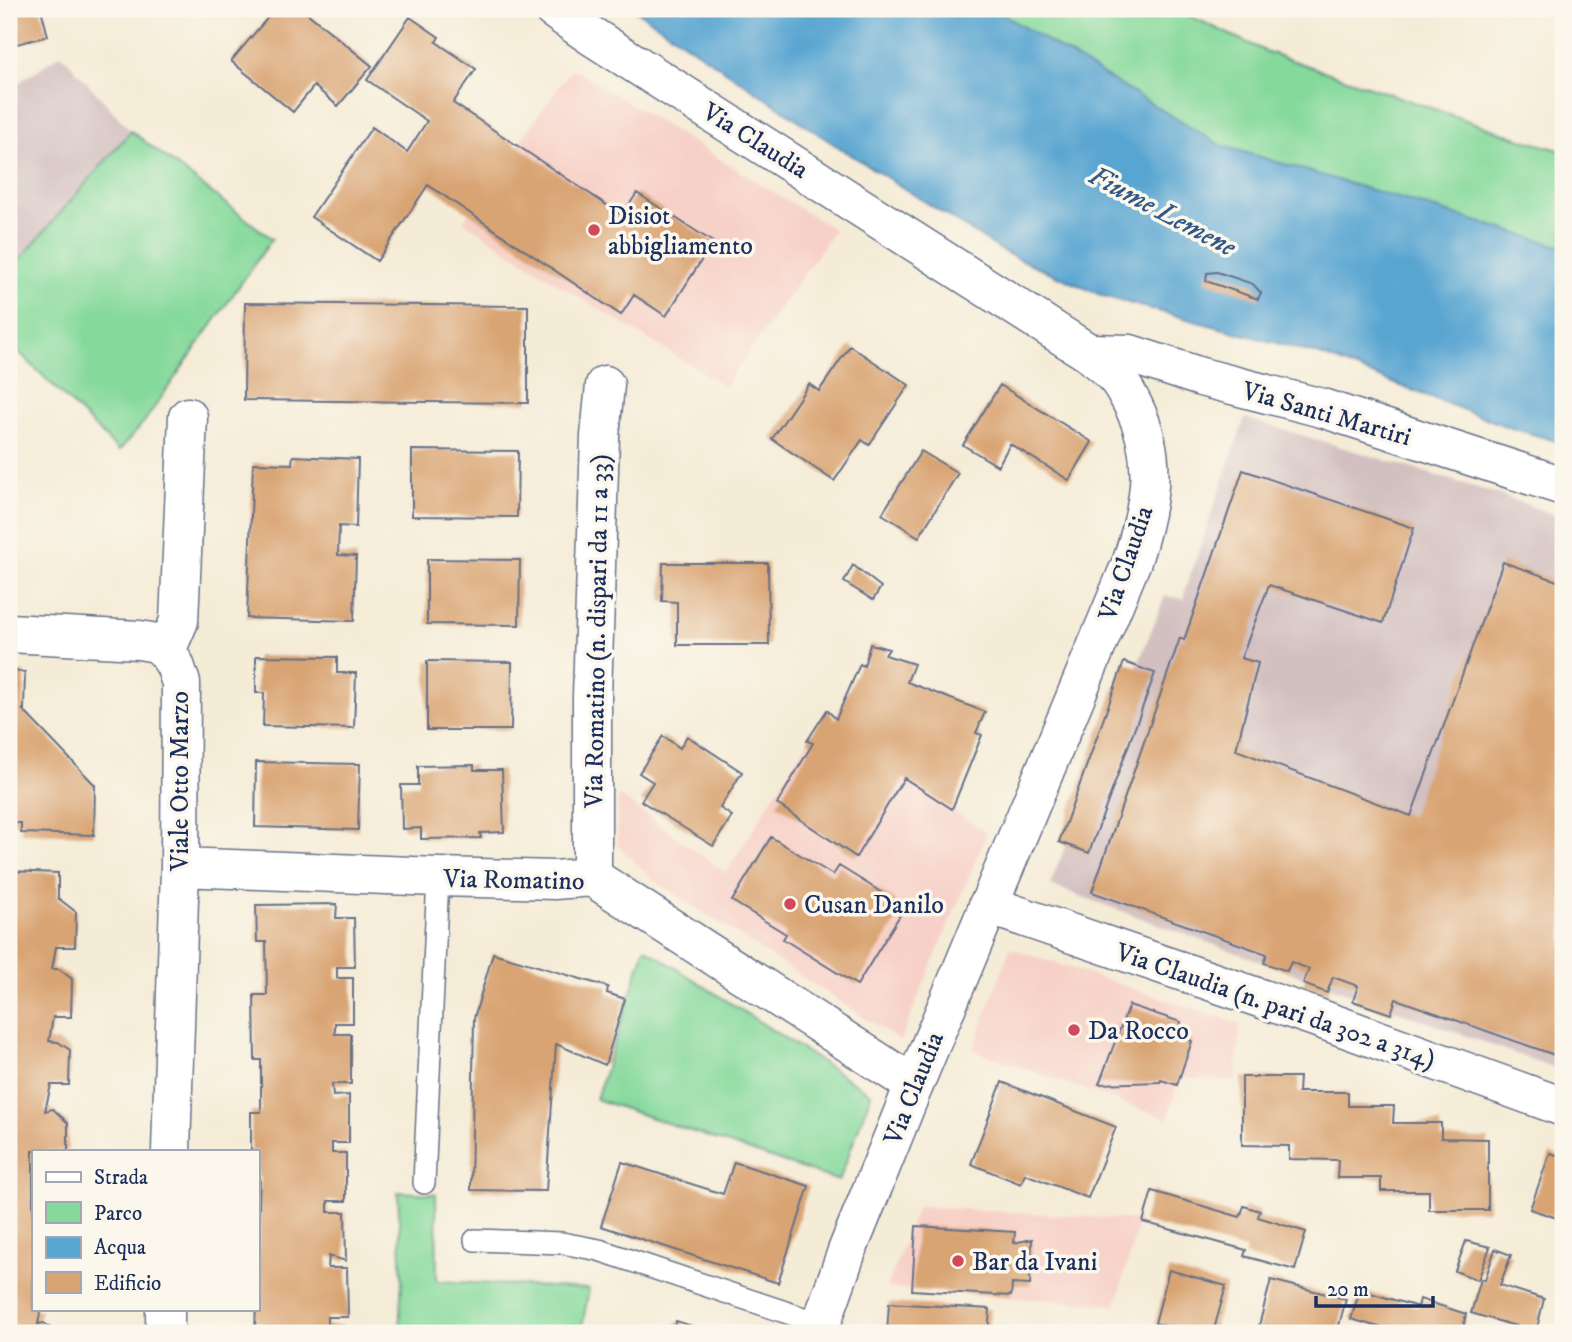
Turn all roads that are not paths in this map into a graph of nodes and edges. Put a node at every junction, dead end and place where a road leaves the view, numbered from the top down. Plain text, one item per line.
1 (553, 9) edge
2 (1089, 353) junction
3 (605, 385) dead end
4 (188, 417) dead end
5 (1563, 486) edge
6 (9, 632) edge
7 (166, 651) junction
8 (180, 867) junction
9 (438, 877) junction
10 (592, 877) junction
11 (988, 905) junction
12 (914, 1085) junction
13 (1563, 1107) edge
14 (171, 1150) edge
15 (424, 1183) dead end
16 (475, 1240) dead end
17 (165, 1310) edge
18 (820, 1329) edge
19 (164, 1333) edge

1 - 2 street, Via Claudia
2 - 5 street, Via Santi Martiri
2 - 11 street, Via Claudia
3 - 10 street, Via Romatino (n. dispari da 11 a 33)
4 - 7 street
6 - 7 street
7 - 8 street, Viale Otto Marzo
8 - 9 street, Via Romatino
8 - 14 street, Viale Otto Marzo
9 - 10 street, Via Romatino
9 - 15 lane
10 - 12 street, Via Romatino
11 - 12 street, Via Claudia
11 - 13 street, Via Claudia (n. pari da 302 a 314)
12 - 18 street, Via Claudia
16 - 18 lane
17 - 19 street

